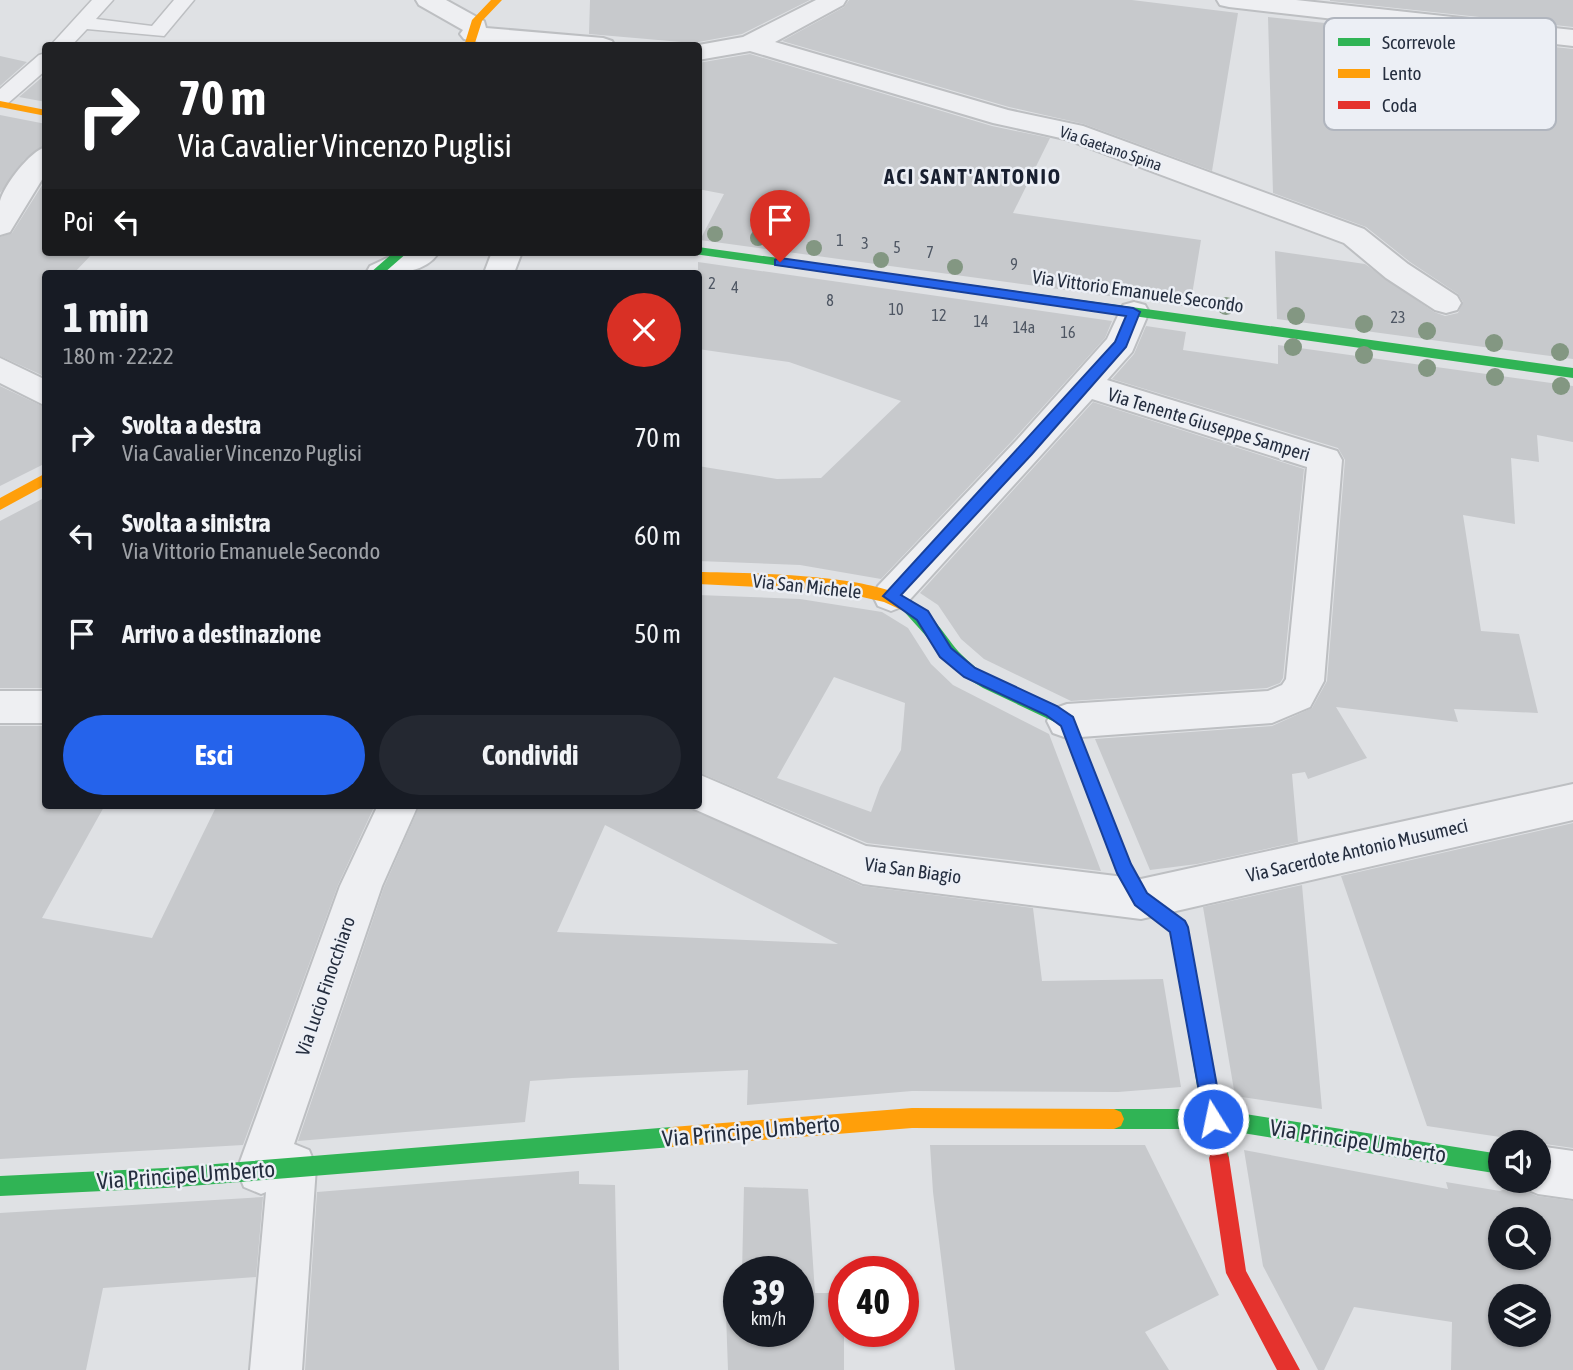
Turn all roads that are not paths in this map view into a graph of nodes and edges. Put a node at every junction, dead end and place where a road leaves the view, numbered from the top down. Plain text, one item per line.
1 (103, 0) edge
2 (184, 0) edge
3 (428, 0) edge
4 (496, 0) edge
5 (834, 0) edge
6 (1230, 0) edge
7 (1310, 5) edge
8 (1414, 18) edge
9 (85, 23) junction
10 (474, 31) edge
11 (64, 42) edge
12 (569, 42) edge
13 (754, 44) junction
14 (702, 52) edge
15 (42, 63) edge
16 (0, 102) edge
17 (42, 112) edge
18 (42, 160) edge
19 (0, 226) edge
20 (702, 252) edge
21 (398, 256) edge
22 (415, 256) edge
23 (382, 270) edge
24 (385, 270) edge
25 (1446, 303) dead end
26 (1133, 312) junction
27 (0, 369) edge
28 (1573, 373) edge
29 (1084, 385) junction
30 (42, 393) edge
31 (42, 480) edge
32 (0, 505) edge
33 (702, 578) edge
34 (891, 596) junction
35 (0, 707) edge
36 (42, 707) edge
37 (1067, 721) junction
38 (702, 794) edge
39 (1573, 802) edge
40 (396, 809) edge
41 (1141, 899) junction
42 (1213, 1119) junction
43 (1488, 1162) edge
44 (276, 1169) junction
45 (1551, 1172) edge
46 (1573, 1175) edge
47 (0, 1186) edge
48 (276, 1370) edge
49 (1289, 1370) edge

1 - 9 lane
2 - 9 lane
3 - 10 street
4 - 10 street
5 - 13 street
6 - 7 street
7 - 8 street
9 - 11 lane
10 - 12 street
13 - 14 street
13 - 25 street, Via Gaetano Spina
15 - 16 lane
16 - 17 street
18 - 19 street
20 - 26 street, Via Vittorio Emanuele Secondo
21 - 23 street
22 - 24 street
26 - 28 street, Via Vittorio Emanuele Secondo
26 - 29 street
27 - 30 street
29 - 34 street
29 - 37 street, Via Tenente Giuseppe Samperi
31 - 32 street
33 - 34 street, Via San Michele
34 - 37 street, Via San Michele
35 - 36 street
37 - 41 street
38 - 41 street, Via San Biagio
39 - 41 street, Via Sacerdote Antonio Musumeci
40 - 44 street, Via Lucio Finocchiaro
41 - 42 street
42 - 43 street, Via Principe Umberto
42 - 44 street, Via Principe Umberto
42 - 49 street
44 - 47 street, Via Principe Umberto
44 - 48 street, Via Lucio Finocchiaro
45 - 46 street

